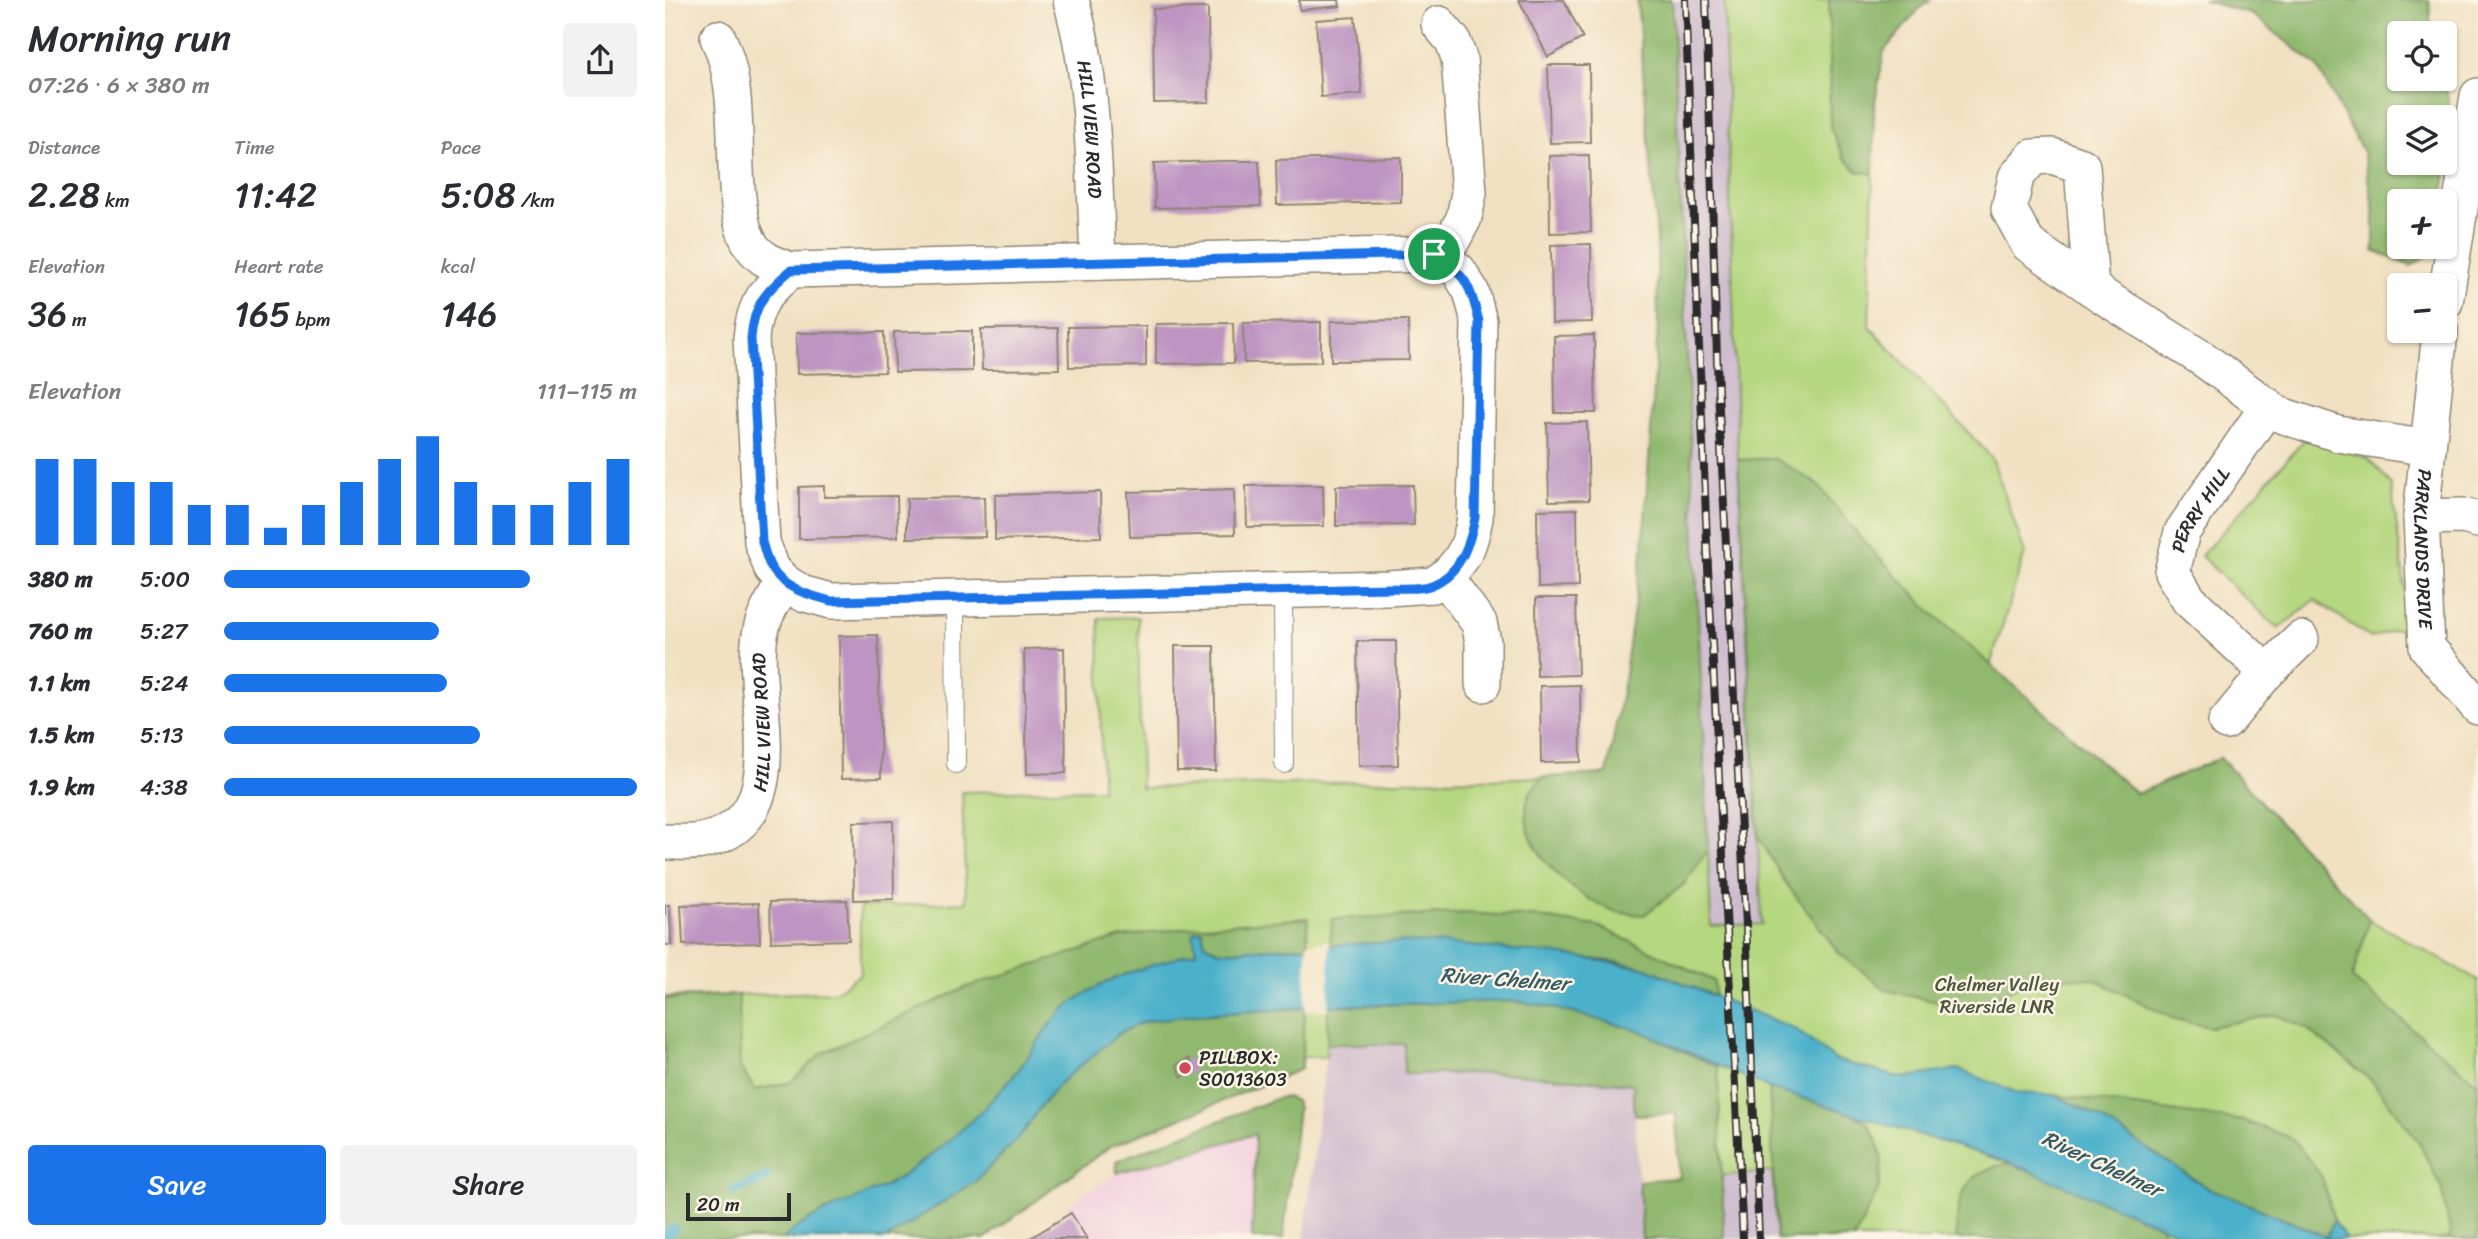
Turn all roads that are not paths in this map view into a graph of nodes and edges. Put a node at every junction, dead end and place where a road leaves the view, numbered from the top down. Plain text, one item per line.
1 (1071, 0) edge
2 (1439, 24) dead end
3 (718, 38) dead end
4 (2478, 96) edge
5 (2472, 175) edge
6 (1434, 254) junction
7 (1098, 261) junction
8 (791, 270) junction
9 (2451, 273) edge
10 (2091, 288) dead end
11 (2439, 343) edge
12 (2268, 407) junction
13 (2428, 449) junction
14 (2421, 517) junction
15 (2478, 520) edge
16 (1445, 577) junction
17 (784, 582) junction
18 (1283, 589) junction
19 (955, 597) junction
20 (2301, 639) dead end
21 (2267, 672) junction
22 (1483, 684) dead end
23 (2478, 707) edge
24 (2226, 722) dead end
25 (956, 764) dead end
26 (1284, 764) dead end
27 (665, 842) edge

1 - 7 street, HILL VIEW ROAD
2 - 6 street
3 - 8 street
4 - 5 street
5 - 9 street
6 - 7 street
6 - 16 street
7 - 8 street
8 - 17 street
10 - 12 street
11 - 13 street, PARKLANDS DRIVE
12 - 13 street
12 - 21 street, PERRY HILL
13 - 14 street, PARKLANDS DRIVE
14 - 15 street
14 - 23 street, PARKLANDS DRIVE
16 - 18 street
16 - 22 street
17 - 19 street
17 - 27 street, HILL VIEW ROAD
18 - 19 street
18 - 26 lane
19 - 25 lane
20 - 21 street
21 - 24 street

